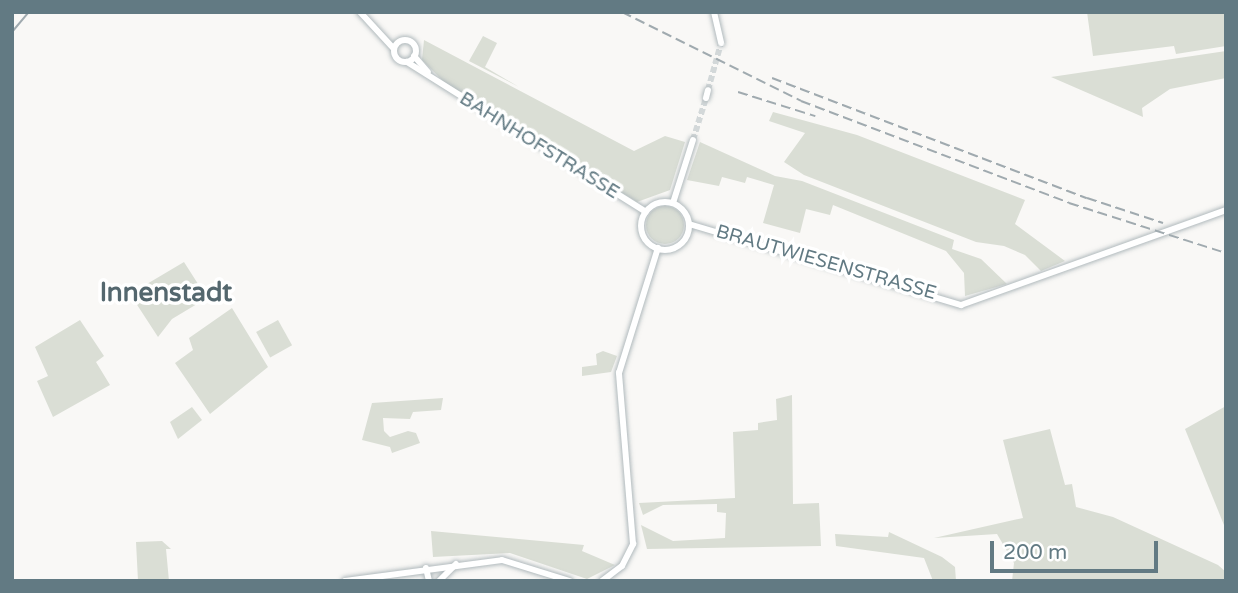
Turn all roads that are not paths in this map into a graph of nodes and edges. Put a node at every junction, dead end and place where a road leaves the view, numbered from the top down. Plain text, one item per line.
1 (360, 12) edge
2 (714, 12) edge
3 (371, 23) junction
4 (401, 41) junction
5 (721, 43) tunnel mouth
6 (394, 50) junction
7 (414, 56) junction
8 (407, 62) junction
9 (433, 79) junction
10 (708, 90) tunnel mouth
11 (706, 98) tunnel mouth
12 (693, 140) tunnel mouth
13 (673, 203) junction
14 (1226, 210) edge
15 (646, 212) junction
16 (689, 224) junction
17 (658, 248) junction
18 (457, 563) junction
19 (426, 568) junction
20 (345, 581) edge
21 (429, 581) edge
22 (439, 581) edge
23 (570, 581) edge
24 (602, 581) edge

1 - 3 main road
2 - 5 main road
3 - 4 main road
3 - 6 main road
4 - 6 main road
4 - 7 main road
6 - 8 main road
7 - 8 main road
7 - 9 main road, BAHNHOFSTRASSE
8 - 9 main road, BAHNHOFSTRASSE
9 - 15 main road, BAHNHOFSTRASSE
10 - 11 main road
12 - 13 main road
13 - 15 main road
13 - 16 main road
14 - 16 main road, BRAUTWIESENSTRASSE
15 - 17 main road
16 - 17 main road
17 - 24 main road
18 - 19 main road
18 - 22 main road
18 - 23 main road
19 - 20 main road
19 - 21 main road

